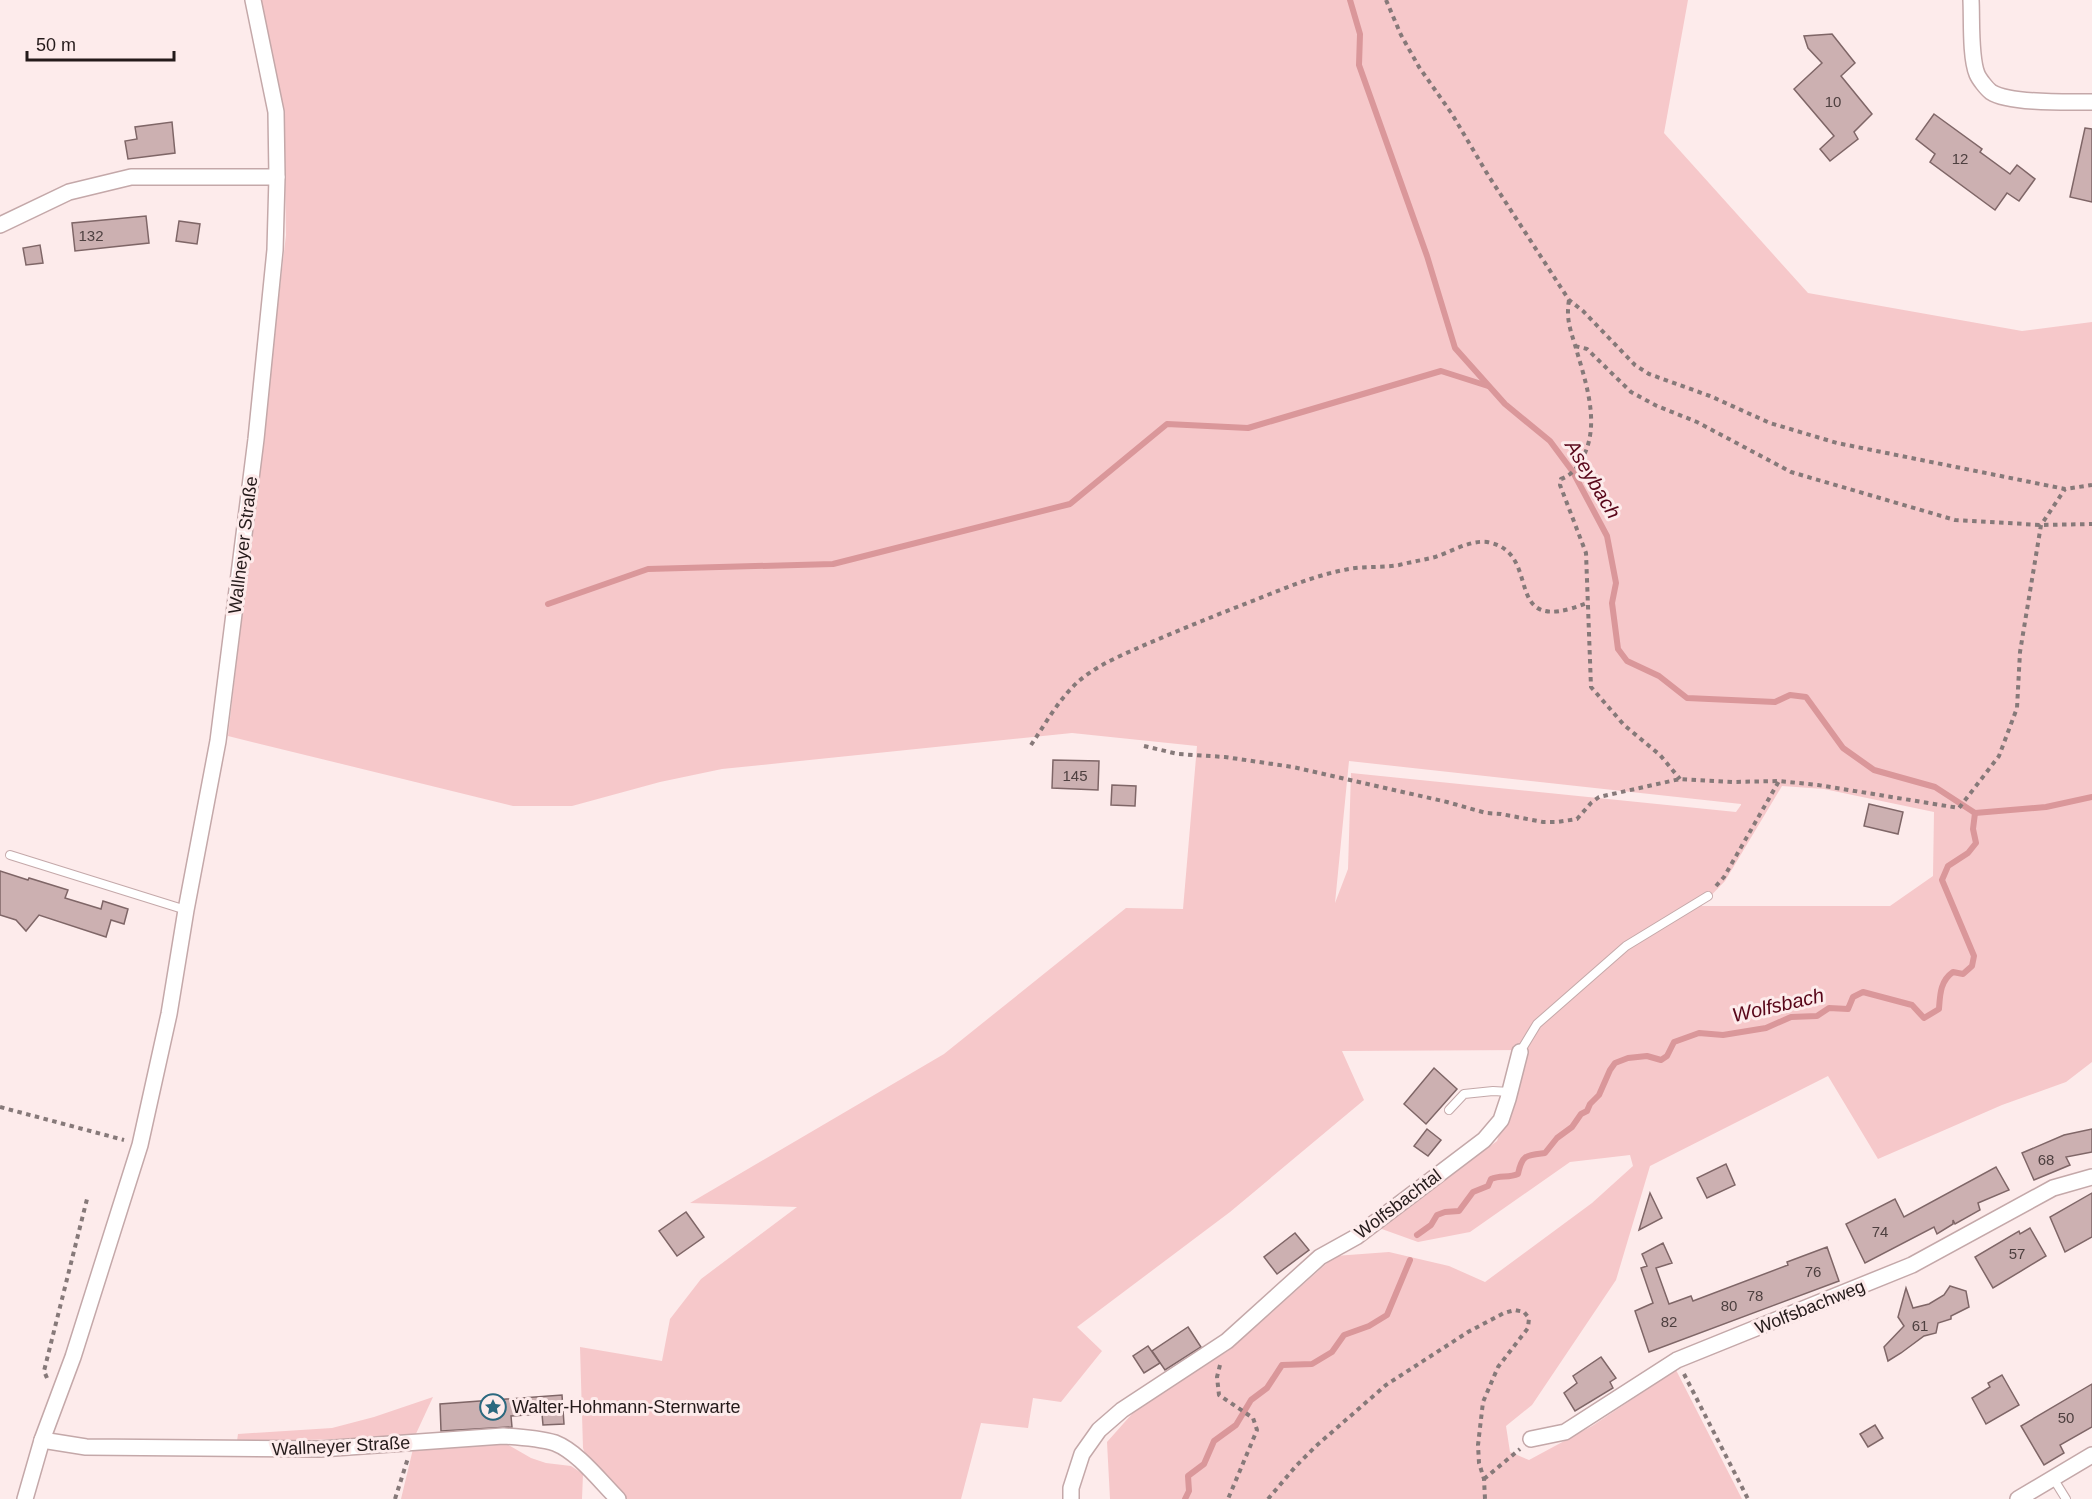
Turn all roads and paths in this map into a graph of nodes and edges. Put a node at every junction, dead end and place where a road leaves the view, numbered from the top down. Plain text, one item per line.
1 (253, 0) edge
2 (1386, 0) edge
3 (1971, 0) edge
4 (2092, 102) edge
5 (277, 177) junction
6 (0, 225) edge
7 (1569, 300) junction
8 (1575, 346) junction
9 (2092, 485) edge
10 (2065, 489) junction
11 (2092, 524) edge
12 (2042, 525) junction
13 (1587, 603) junction
14 (1032, 745) dead end
15 (1144, 746) dead end
16 (1680, 779) junction
17 (1779, 781) junction
18 (10, 855) dead end
19 (1708, 896) joint
20 (186, 910) junction
21 (1520, 1052) joint
22 (1510, 1092) junction
23 (0, 1107) edge
24 (1449, 1110) dead end
25 (140, 1145) junction
26 (2092, 1177) edge
27 (88, 1195) dead end
28 (1227, 1341) junction
29 (1677, 1360) junction
30 (57, 1399) junction
31 (1531, 1439) joint
32 (42, 1440) junction
33 (413, 1443) junction
34 (2092, 1455) edge
35 (2053, 1478) junction
36 (1484, 1479) junction
37 (25, 1499) edge
38 (395, 1499) edge
39 (618, 1499) edge
40 (1071, 1499) edge
41 (1228, 1499) edge
42 (1268, 1499) edge
43 (1485, 1499) edge
44 (1748, 1499) edge
45 (2018, 1499) edge
46 (2066, 1499) edge

1 - 5 street, Wallneyer Straße
2 - 7 path
3 - 4 street
5 - 6 street
5 - 20 street, Wallneyer Straße
7 - 8 path
7 - 10 path
8 - 12 path
8 - 13 path
9 - 10 path
10 - 12 path
11 - 12 path
12 - 17 path
13 - 14 path
13 - 16 path
15 - 16 path
16 - 17 path
17 - 19 path
18 - 20 lane
19 - 21 lane, Wolfsbachtal
20 - 25 street, Wallneyer Straße
21 - 22 street, Wolfsbachtal
22 - 24 lane
22 - 28 street, Wolfsbachtal
23 - 25 path
25 - 30 street, Wallneyer Straße
26 - 29 street, Wolfsbachweg
27 - 30 path
28 - 40 street, Wolfsbachtal
28 - 41 path
29 - 31 street, Wolfsbachweg
29 - 44 path
30 - 32 street, Wallneyer Straße
31 - 36 path
32 - 33 street, Wallneyer Straße
32 - 37 street, Wallneyer Straße
33 - 38 path
33 - 39 street, Wallneyer Straße
34 - 35 street
35 - 45 street
35 - 46 lane
36 - 42 path
36 - 43 path

